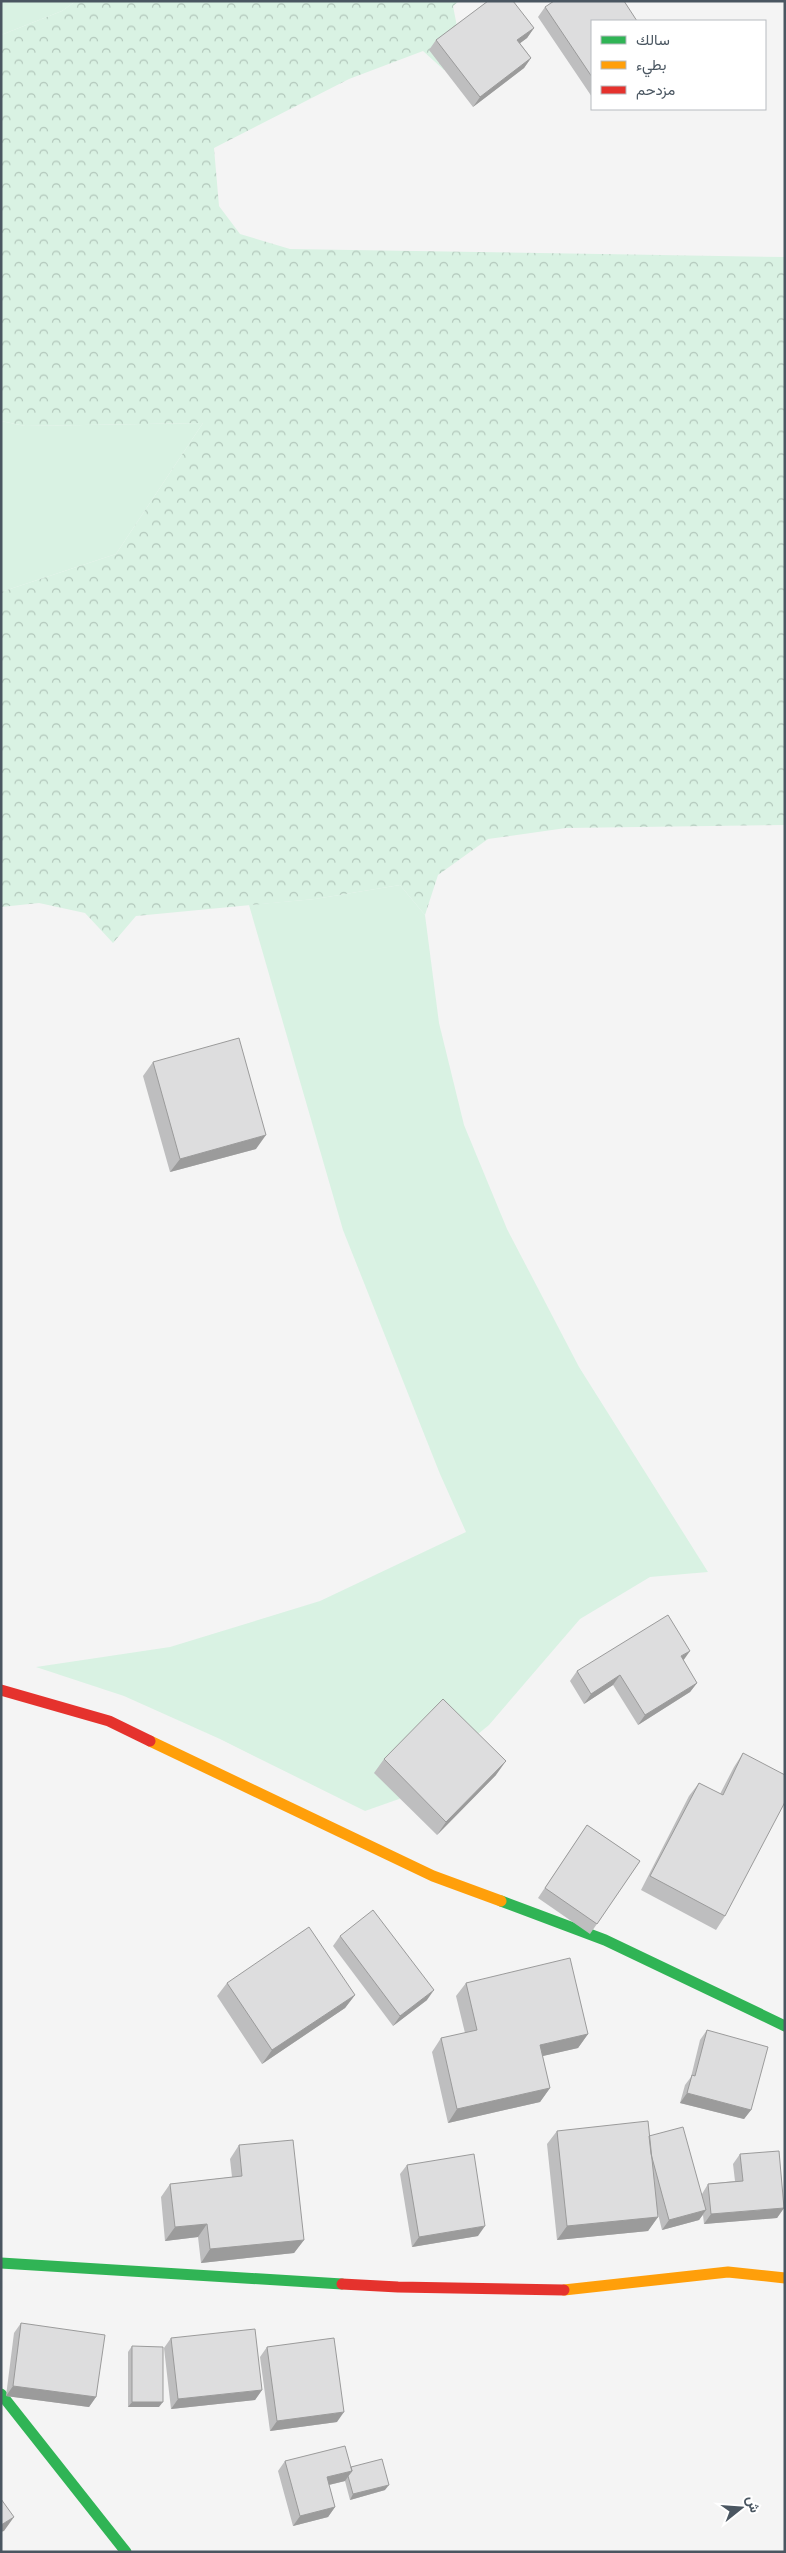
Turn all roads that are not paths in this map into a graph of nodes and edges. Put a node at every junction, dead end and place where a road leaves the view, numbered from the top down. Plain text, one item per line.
1 (1, 1690) edge
2 (785, 2026) edge
3 (1, 2263) edge
4 (785, 2278) edge
5 (1, 2394) edge
6 (126, 2552) edge

1 - 2 street
3 - 4 street
5 - 6 street

